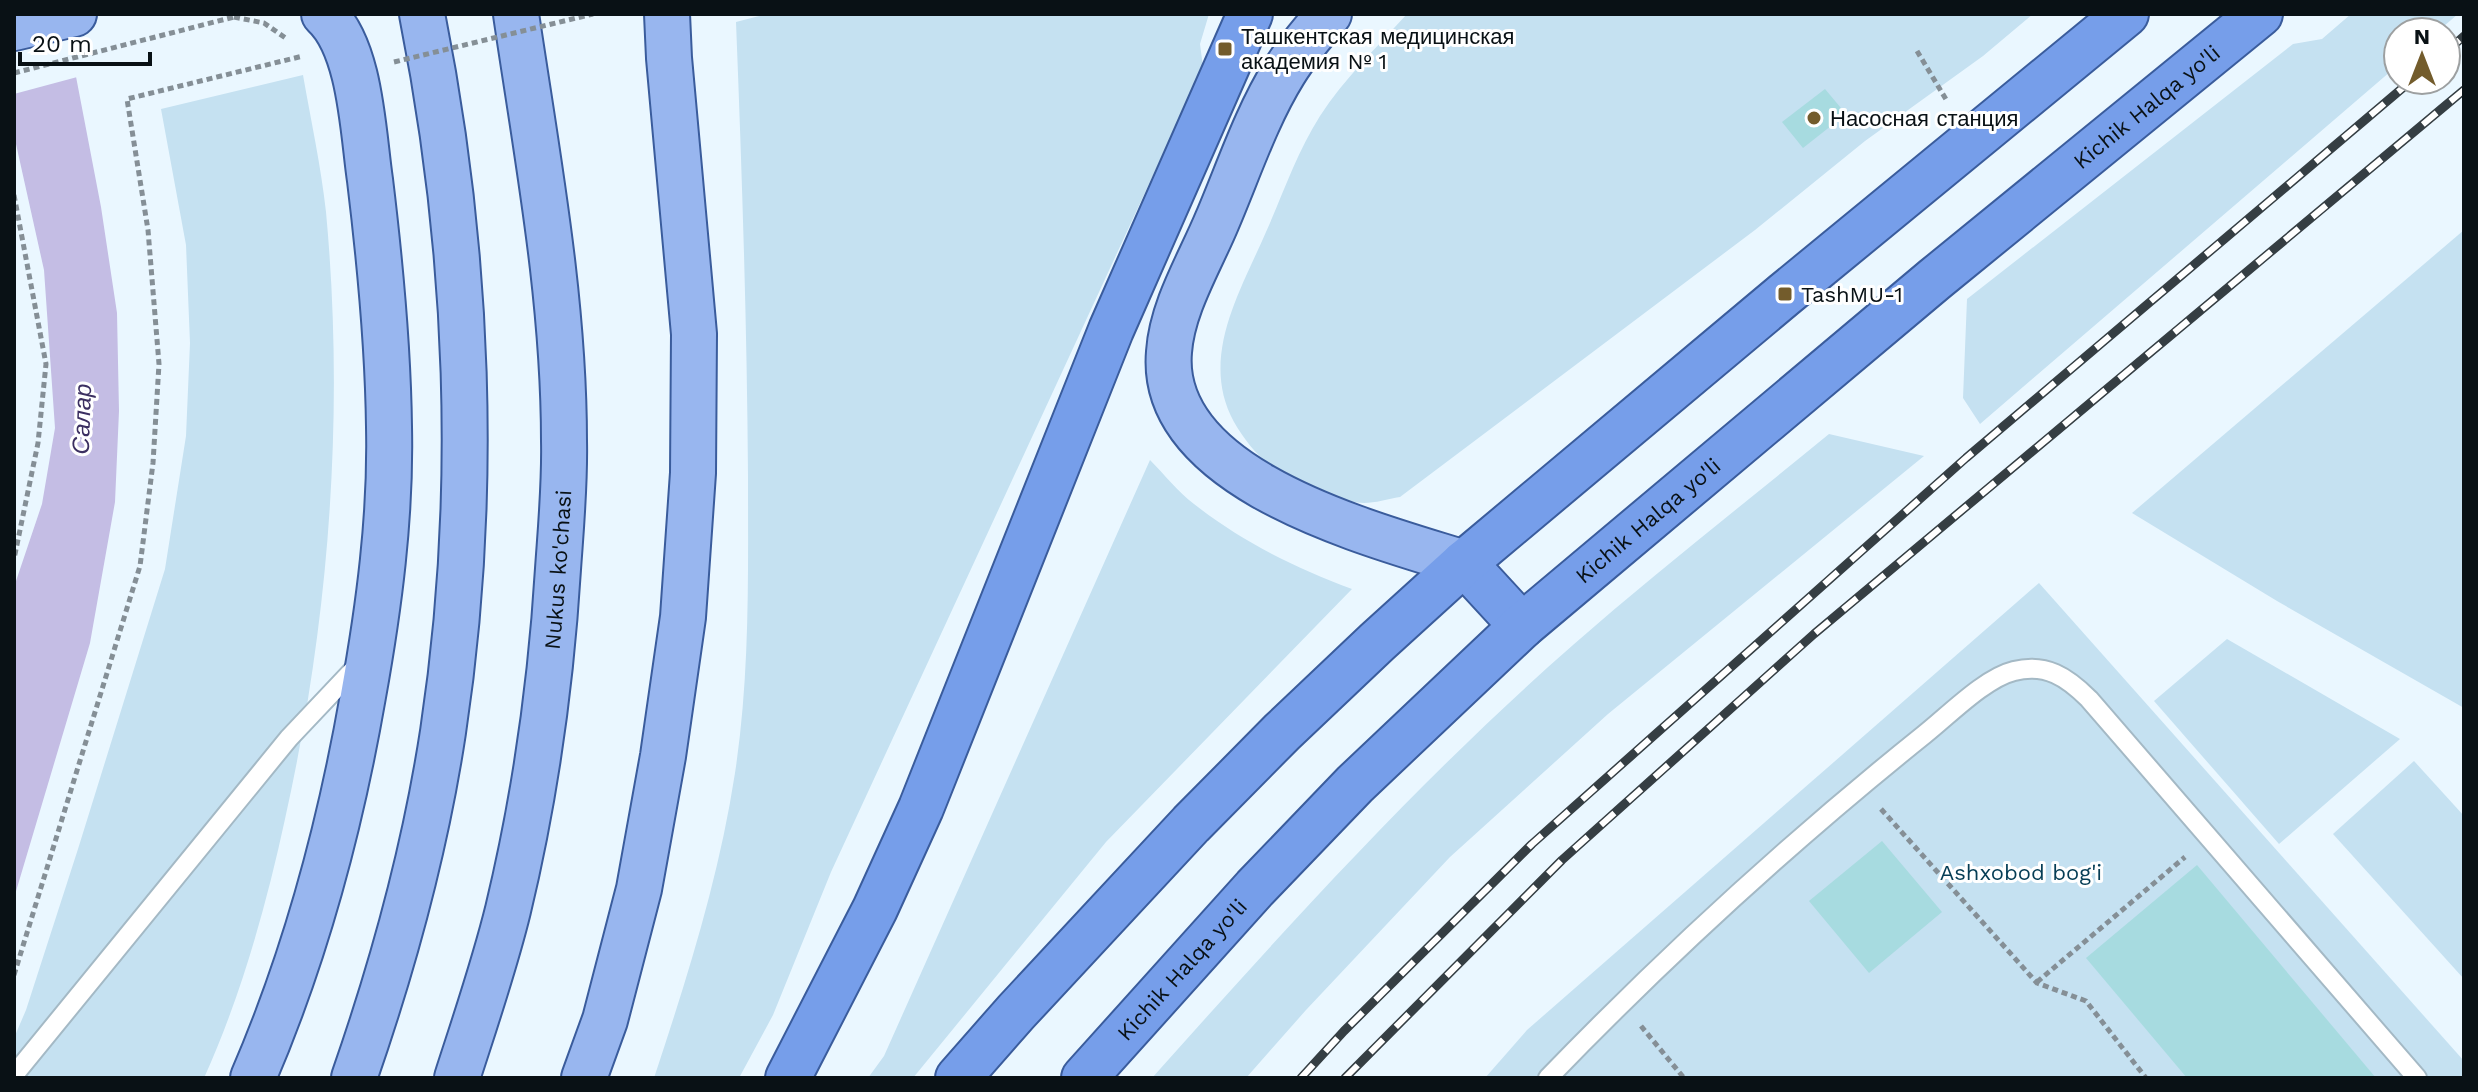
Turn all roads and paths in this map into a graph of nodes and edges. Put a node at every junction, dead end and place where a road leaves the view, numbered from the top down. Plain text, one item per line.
1 (74, 14) edge
2 (324, 14) edge
3 (422, 14) edge
4 (593, 14) edge
5 (667, 14) edge
6 (1250, 14) edge
7 (1329, 14) edge
8 (2126, 14) edge
9 (2252, 20) edge
10 (517, 27) edge
11 (14, 28) edge
12 (1917, 51) dead end
13 (414, 68) junction
14 (14, 73) edge
15 (1947, 101) dead end
16 (14, 195) edge
17 (14, 559) edge
18 (1464, 563) junction
19 (1522, 626) junction
20 (371, 651) junction
21 (1860, 786) junction
22 (2210, 836) junction
23 (14, 975) edge
24 (2037, 983) junction
25 (1622, 1002) junction
26 (14, 1075) edge
27 (253, 1078) edge
28 (354, 1078) edge
29 (457, 1078) edge
30 (584, 1078) edge
31 (788, 1078) edge
32 (958, 1078) edge
33 (1084, 1078) edge
34 (1548, 1078) edge
35 (1684, 1078) edge
36 (2146, 1078) edge
37 (2417, 1078) edge

1 - 11 main road
2 - 20 main road
3 - 13 main road
4 - 13 path, bridge
5 - 30 main road
6 - 31 highway
7 - 18 main road
8 - 18 highway
9 - 19 highway, Kichik Halqa yo'li
10 - 29 main road, Nukus ko'chasi
12 - 15 path
13 - 28 main road
14 - 23 path, bridge
16 - 17 path
18 - 19 highway
18 - 32 highway
19 - 33 highway, Kichik Halqa yo'li
20 - 26 lane
20 - 27 main road
21 - 22 lane
21 - 24 path
21 - 25 lane
22 - 24 path
22 - 37 lane
24 - 36 path
25 - 34 lane
25 - 35 path

